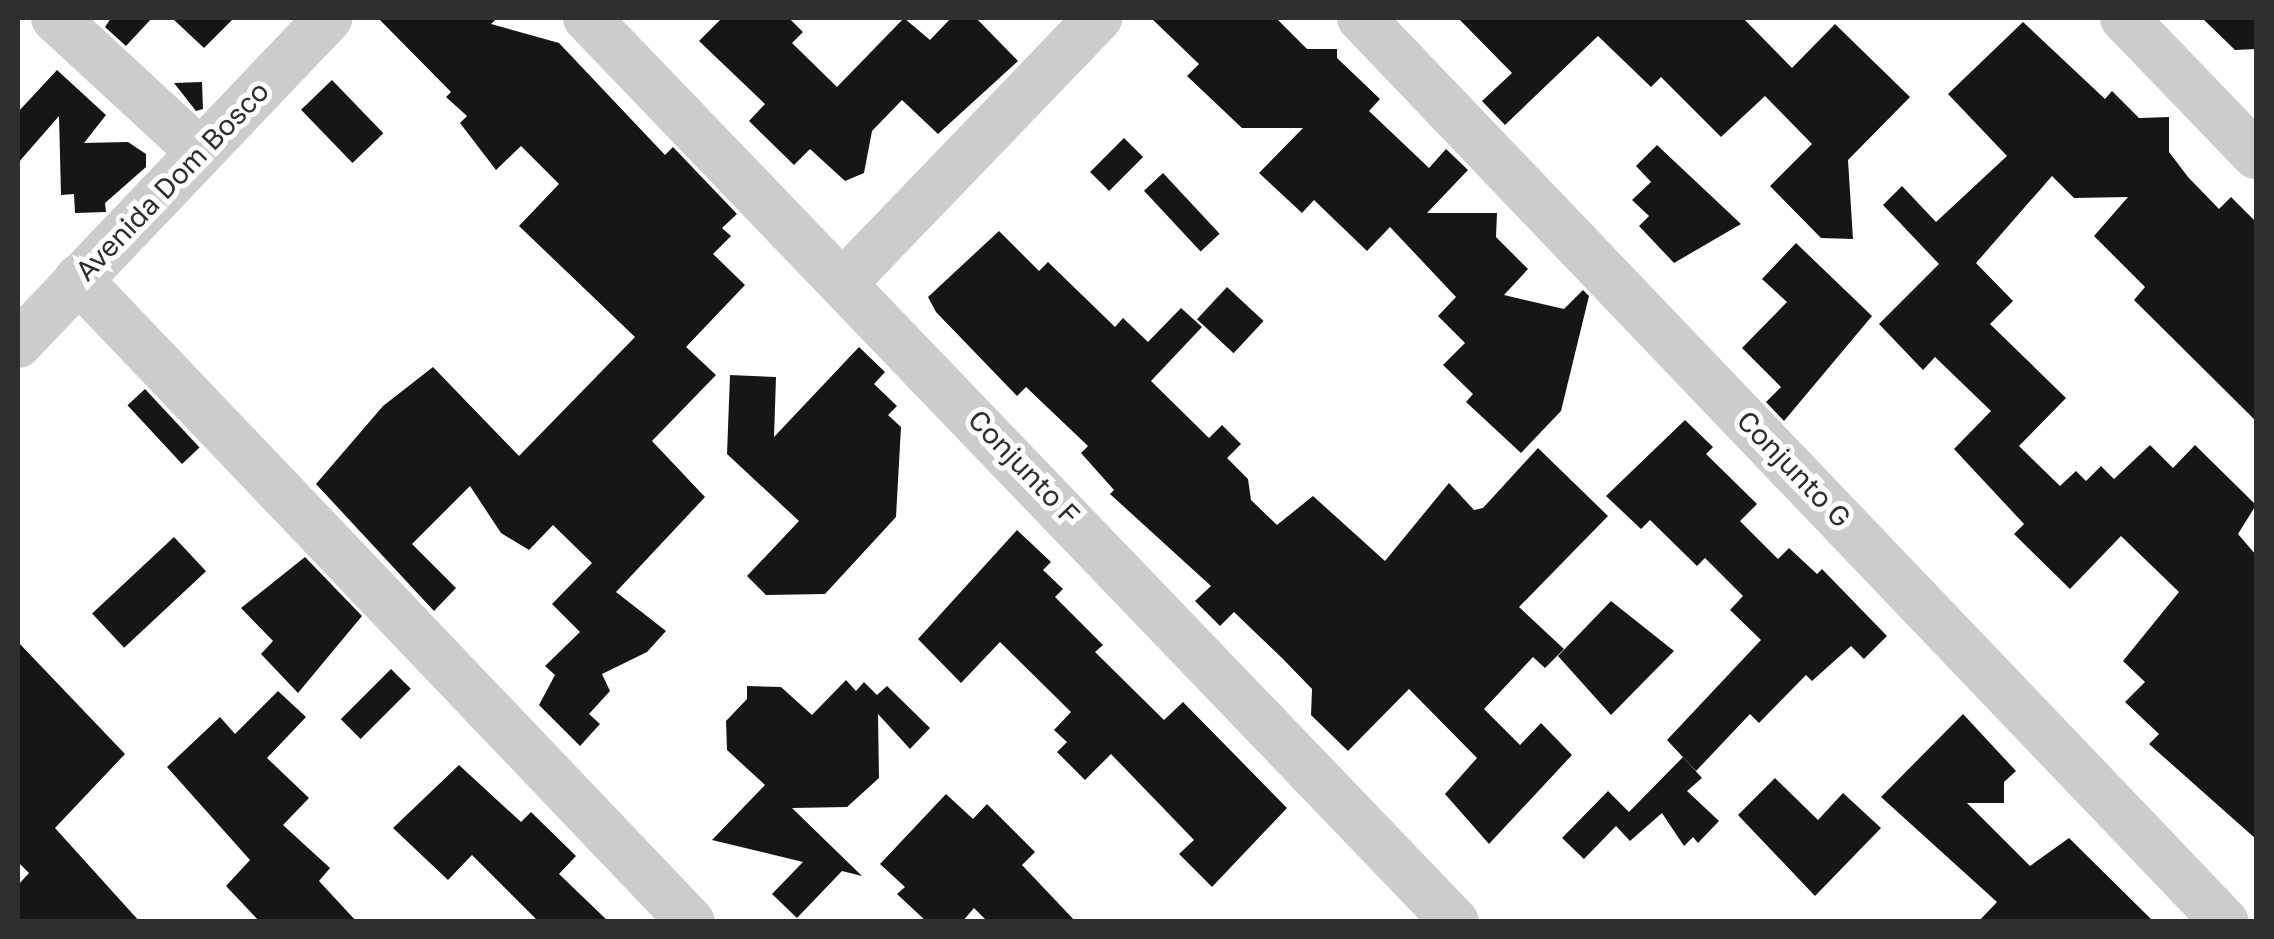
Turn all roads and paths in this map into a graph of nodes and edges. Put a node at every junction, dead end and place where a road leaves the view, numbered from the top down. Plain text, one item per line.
1 (55, 18) edge
2 (328, 18) edge
3 (586, 18) edge
4 (1098, 18) edge
5 (1361, 18) edge
6 (2124, 18) edge
7 (200, 152) junction
8 (2256, 155) edge
9 (78, 279) junction
10 (846, 280) junction
11 (18, 344) edge
12 (691, 922) edge
13 (1455, 922) edge
14 (2226, 922) edge

1 - 7 street
2 - 7 street, Avenida Dom Bosco
3 - 10 street, Conjunto F
4 - 10 street
5 - 14 street, Conjunto G
6 - 8 street
7 - 9 street, Avenida Dom Bosco
9 - 11 street, Avenida Dom Bosco
9 - 12 street
10 - 13 street, Conjunto F

